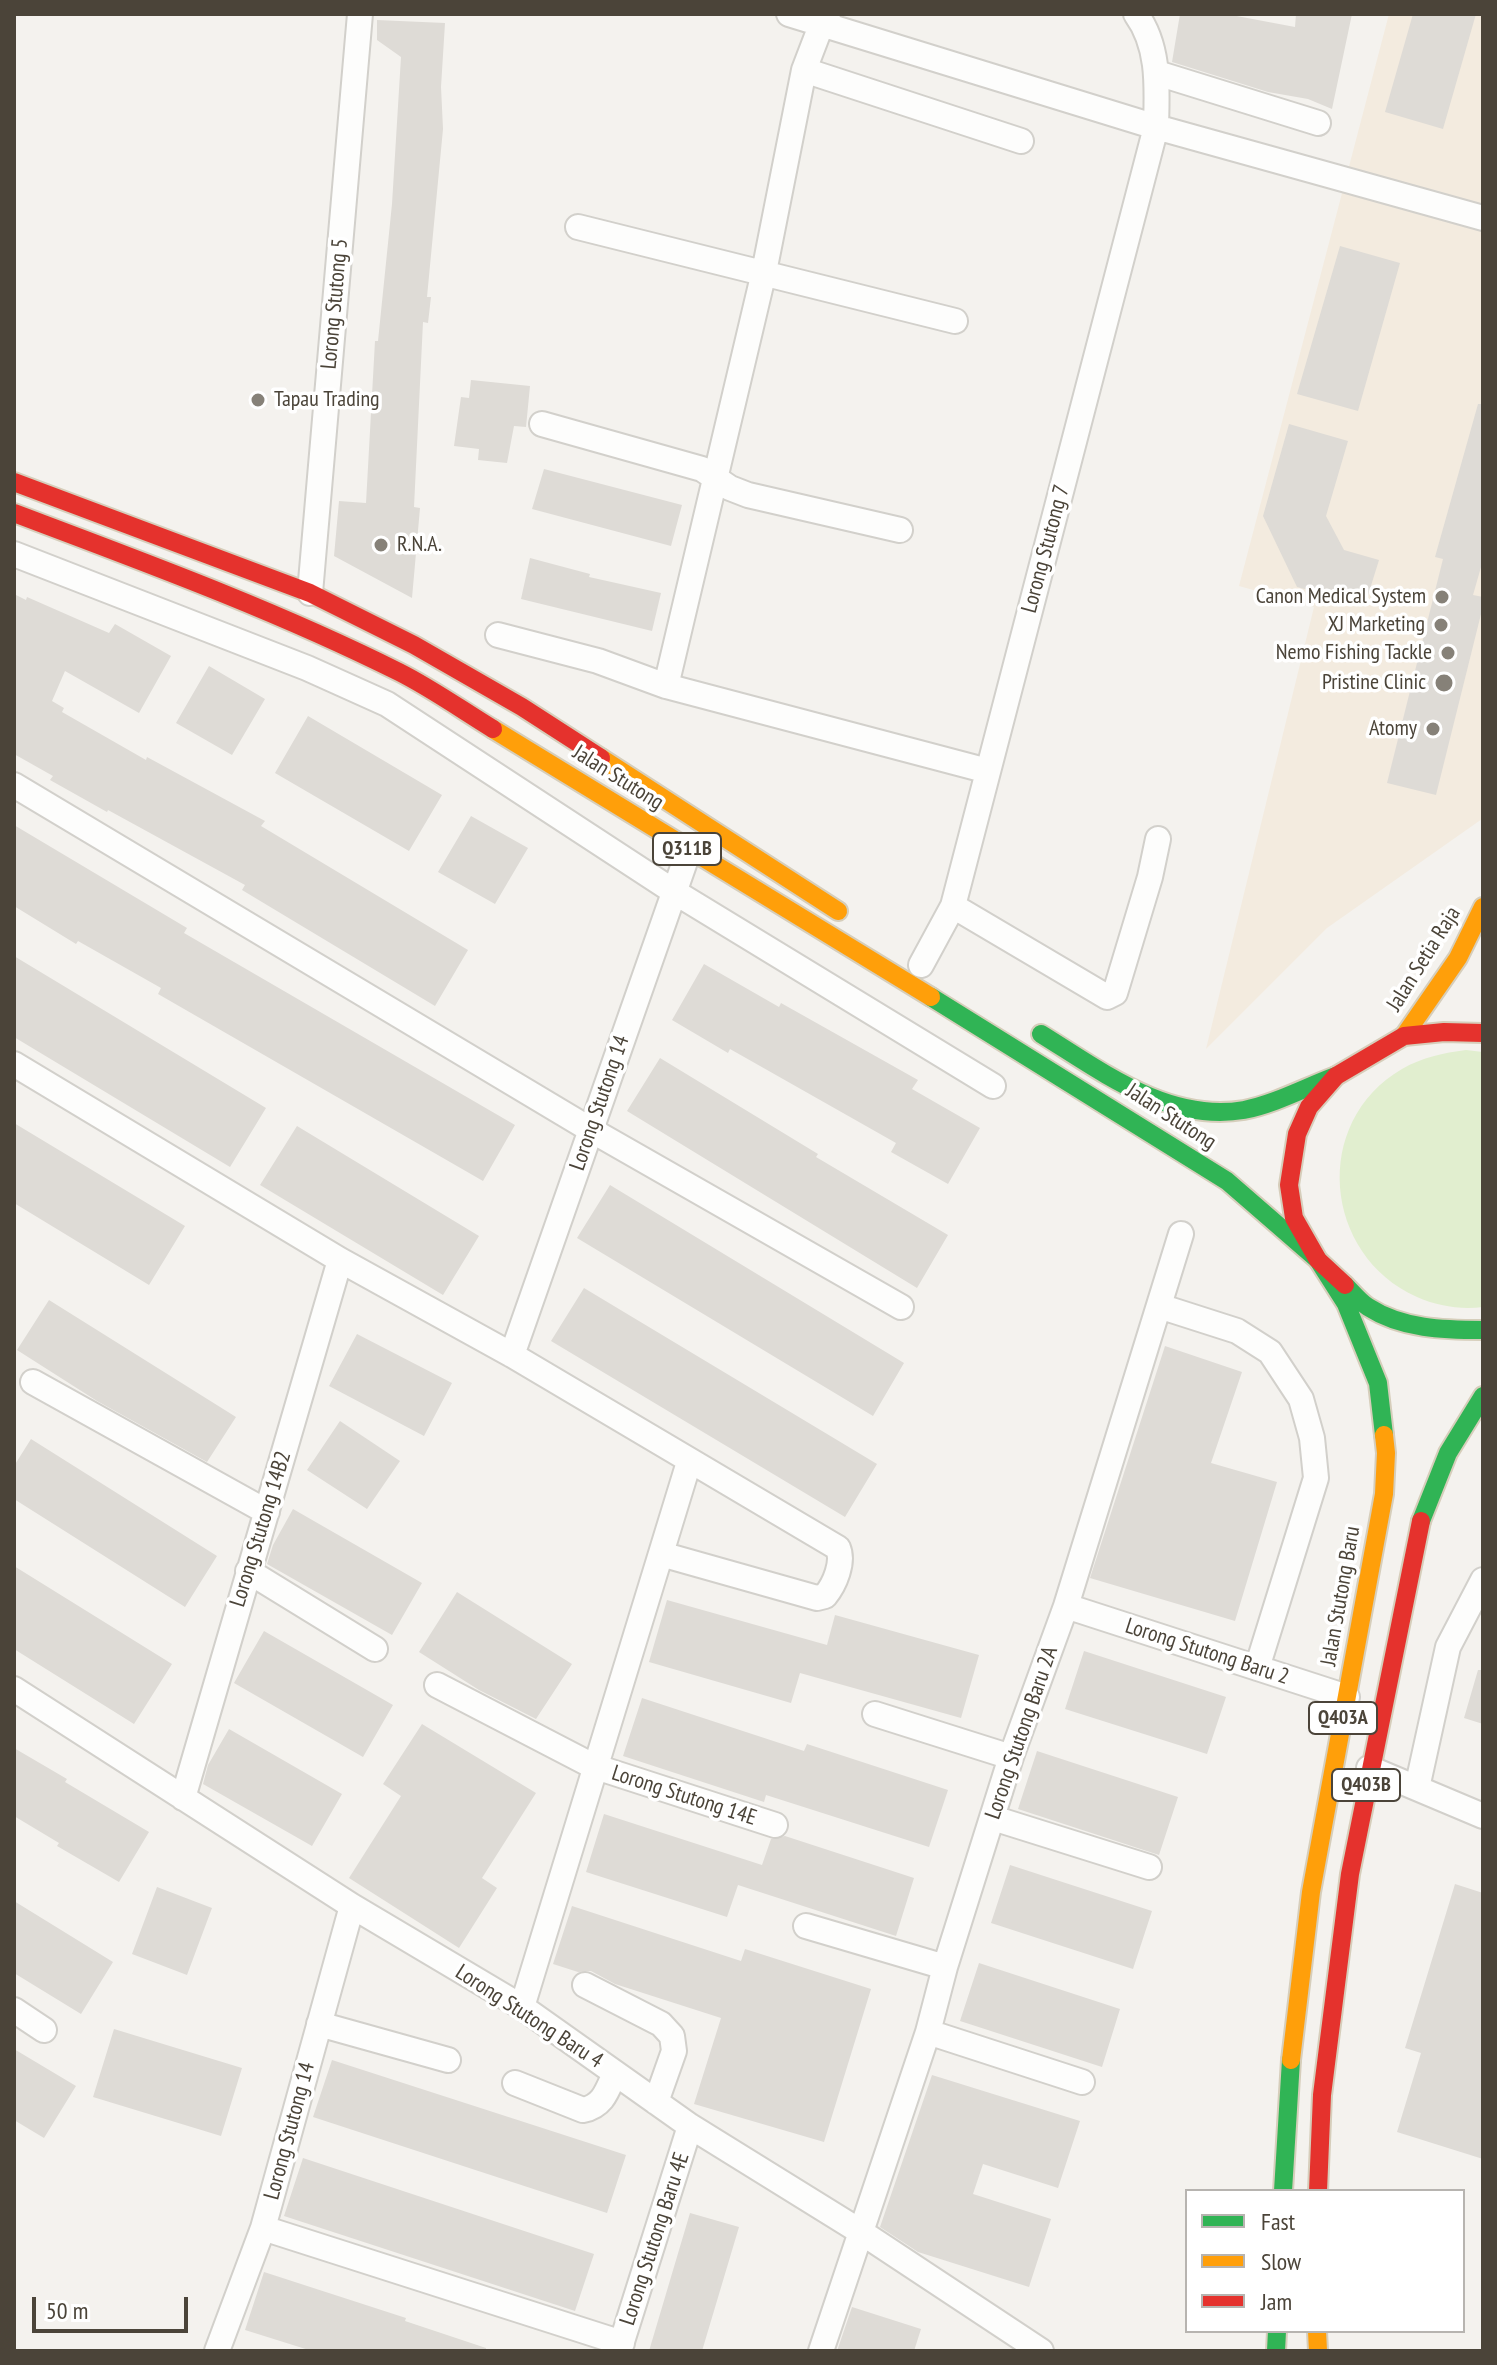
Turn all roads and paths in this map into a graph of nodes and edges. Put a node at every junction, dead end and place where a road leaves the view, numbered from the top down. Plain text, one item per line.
1 (360, 14) edge
2 (789, 14) edge
3 (1136, 14) edge
4 (825, 18) edge
5 (804, 70) junction
6 (1157, 73) junction
7 (1318, 123) dead end
8 (1156, 127) junction
9 (1021, 141) dead end
10 (1483, 218) edge
11 (578, 227) dead end
12 (764, 272) junction
13 (955, 321) dead end
14 (542, 424) dead end
15 (715, 477) junction
16 (14, 482) edge
17 (14, 513) edge
18 (900, 530) dead end
19 (14, 554) edge
20 (310, 593) junction
21 (498, 635) dead end
22 (666, 686) junction
23 (988, 771) junction
24 (14, 785) edge
25 (1158, 839) dead end
26 (689, 850) junction
27 (673, 891) junction
28 (953, 906) junction
29 (1483, 907) edge
30 (856, 923) dead end
31 (921, 965) dead end
32 (1029, 1027) dead end
33 (1483, 1033) edge
34 (1404, 1036) junction
35 (14, 1064) edge
36 (1336, 1076) junction
37 (993, 1086) dead end
38 (591, 1130) junction
39 (1181, 1234) dead end
40 (340, 1260) junction
41 (1318, 1260) junction
42 (1159, 1306) junction
43 (901, 1307) dead end
44 (1483, 1330) edge
45 (512, 1355) junction
46 (33, 1382) dead end
47 (1480, 1406) edge
48 (689, 1462) junction
49 (267, 1512) junction
50 (661, 1554) junction
51 (248, 1571) junction
52 (1483, 1580) edge
53 (1066, 1606) junction
54 (375, 1649) dead end
55 (1257, 1668) junction
56 (437, 1685) dead end
57 (14, 1689) edge
58 (1347, 1697) junction
59 (875, 1714) dead end
60 (1011, 1757) junction
61 (593, 1766) junction
62 (1369, 1768) junction
63 (1417, 1788) junction
64 (183, 1798) junction
65 (1483, 1816) edge
66 (993, 1818) junction
67 (775, 1825) dead end
68 (1149, 1867) dead end
69 (352, 1906) junction
70 (806, 1926) dead end
71 (945, 1967) junction
72 (585, 1985) dead end
73 (522, 2007) junction
74 (14, 2010) edge
75 (319, 2024) junction
76 (44, 2030) dead end
77 (928, 2032) junction
78 (448, 2060) dead end
79 (615, 2073) junction
80 (1082, 2082) dead end
81 (515, 2083) dead end
82 (656, 2102) junction
83 (690, 2126) junction
84 (1283, 2189) edge
85 (1318, 2189) edge
86 (263, 2228) junction
87 (861, 2232) junction
88 (620, 2347) edge
89 (217, 2351) edge
90 (821, 2351) edge
91 (1041, 2351) edge

1 - 20 street, Lorong Stutong 5
2 - 4 street
3 - 6 street, Lorong Stutong 7
4 - 5 street
4 - 8 street
5 - 9 street
5 - 12 street
6 - 7 street
6 - 8 street, Lorong Stutong 7
8 - 10 street
8 - 23 street, Lorong Stutong 7
11 - 12 street
12 - 13 street
12 - 15 street
14 - 15 street
15 - 18 street
15 - 22 street
16 - 20 main road, Jalan Stutong
17 - 26 main road, Jalan Stutong / Q311B
19 - 27 street
20 - 30 main road, Jalan Stutong
21 - 22 street
22 - 23 street
23 - 28 street, Lorong Stutong 7
24 - 38 street
25 - 28 street
26 - 27 street, Lorong Stutong 14
26 - 41 main road, Jalan Stutong / Q311B
27 - 37 street
27 - 38 street, Lorong Stutong 14
28 - 31 street, Lorong Stutong 7
29 - 34 main road, Jalan Setia Raja
32 - 36 main road, Jalan Stutong
33 - 34 main road
34 - 36 main road
35 - 40 street
36 - 41 main road
38 - 43 street
38 - 45 street, Lorong Stutong 14
39 - 42 street, Lorong Stutong Baru 2A
40 - 45 street
40 - 49 street, Lorong Stutong 14B2
41 - 44 main road
41 - 58 main road, Jalan Stutong Baru / Q403A
42 - 53 street, Lorong Stutong Baru 2A
42 - 55 street
45 - 48 street
46 - 49 street
47 - 62 main road, Q403B
48 - 50 street
48 - 50 street
49 - 51 street, Lorong Stutong 14B2
50 - 61 street
51 - 54 street
51 - 64 street, Lorong Stutong 14B2
52 - 63 street
53 - 55 street, Lorong Stutong Baru 2
53 - 60 street, Lorong Stutong Baru 2A
55 - 58 street, Lorong Stutong Baru 2
56 - 61 street, Lorong Stutong 14E
57 - 64 street, Lorong Stutong Baru 4
58 - 84 main road, Jalan Stutong Baru / Q403A
59 - 60 street
60 - 66 street, Lorong Stutong Baru 2A
61 - 67 street, Lorong Stutong 14E
61 - 73 street
62 - 63 street
62 - 85 main road, Q403B
63 - 65 street
64 - 69 street, Lorong Stutong Baru 4
66 - 68 street
66 - 71 street, Lorong Stutong Baru 2A
69 - 73 street, Lorong Stutong Baru 4
69 - 75 street, Lorong Stutong 14
70 - 71 street
71 - 77 street, Lorong Stutong Baru 2A
72 - 82 street
73 - 79 street, Lorong Stutong Baru 4
74 - 76 street
75 - 78 street
75 - 86 street, Lorong Stutong 14
77 - 80 street
77 - 87 street, Lorong Stutong Baru 2A
79 - 81 street
79 - 82 street, Lorong Stutong Baru 4
82 - 83 street, Lorong Stutong Baru 4
83 - 87 street, Lorong Stutong Baru 4
83 - 88 street, Lorong Stutong Baru 4E
86 - 88 street
86 - 89 street, Lorong Stutong 14
87 - 90 street, Lorong Stutong Baru 2A
87 - 91 street, Lorong Stutong Baru 4

